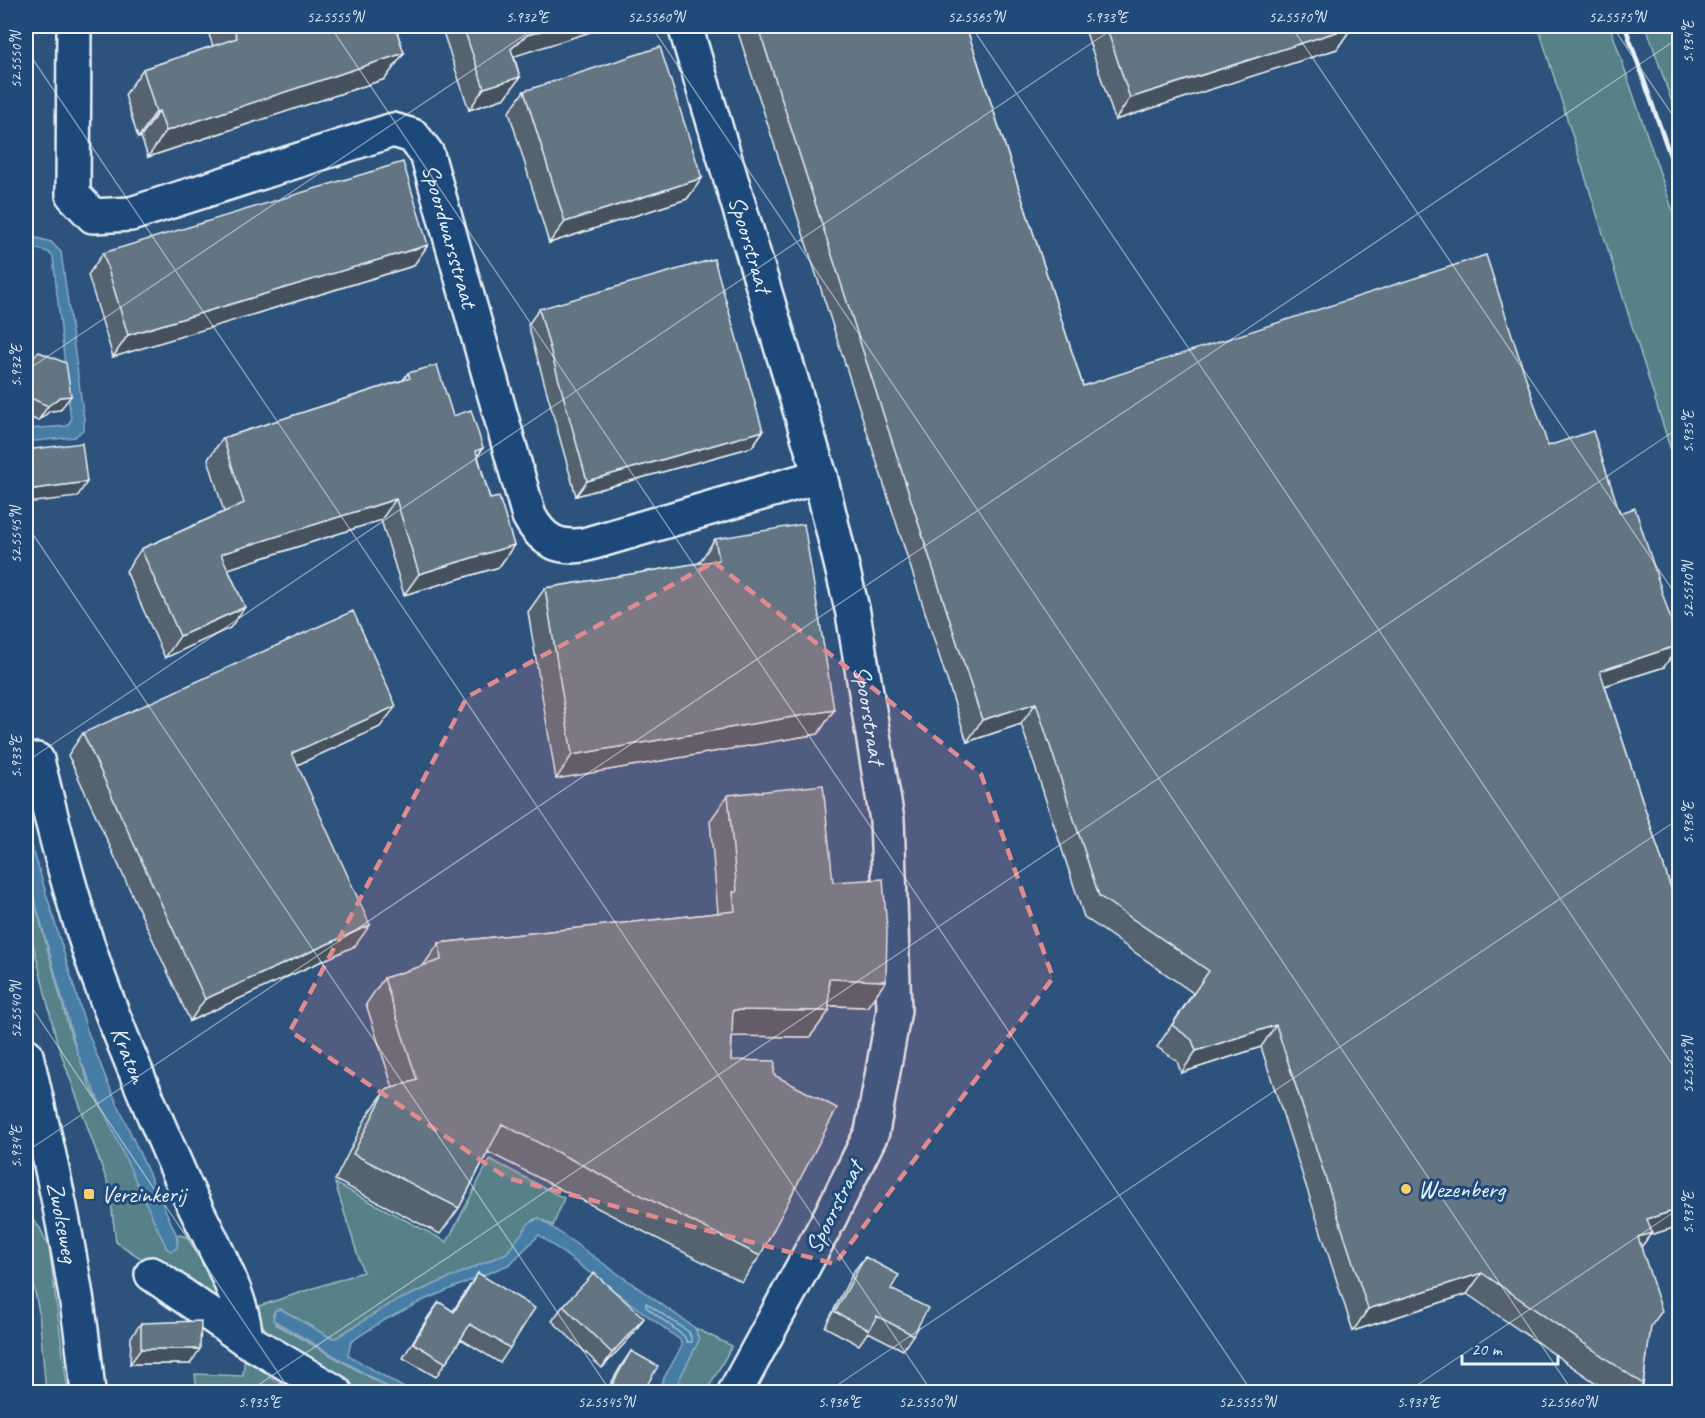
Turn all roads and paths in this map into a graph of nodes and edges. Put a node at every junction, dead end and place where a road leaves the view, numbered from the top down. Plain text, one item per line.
1 (74, 26) edge
2 (686, 26) edge
3 (820, 476) junction
4 (37, 760) dead end
5 (26, 1055) edge
6 (152, 1274) dead end
7 (245, 1339) junction
8 (88, 1392) edge
9 (335, 1392) edge
10 (735, 1392) edge

1 - 3 street, Spoordwarsstraat
2 - 3 street, Spoorstraat
3 - 10 street, Spoorstraat
4 - 7 street, Kraton
5 - 8 street, Zwolseweg
6 - 7 street
7 - 9 street

